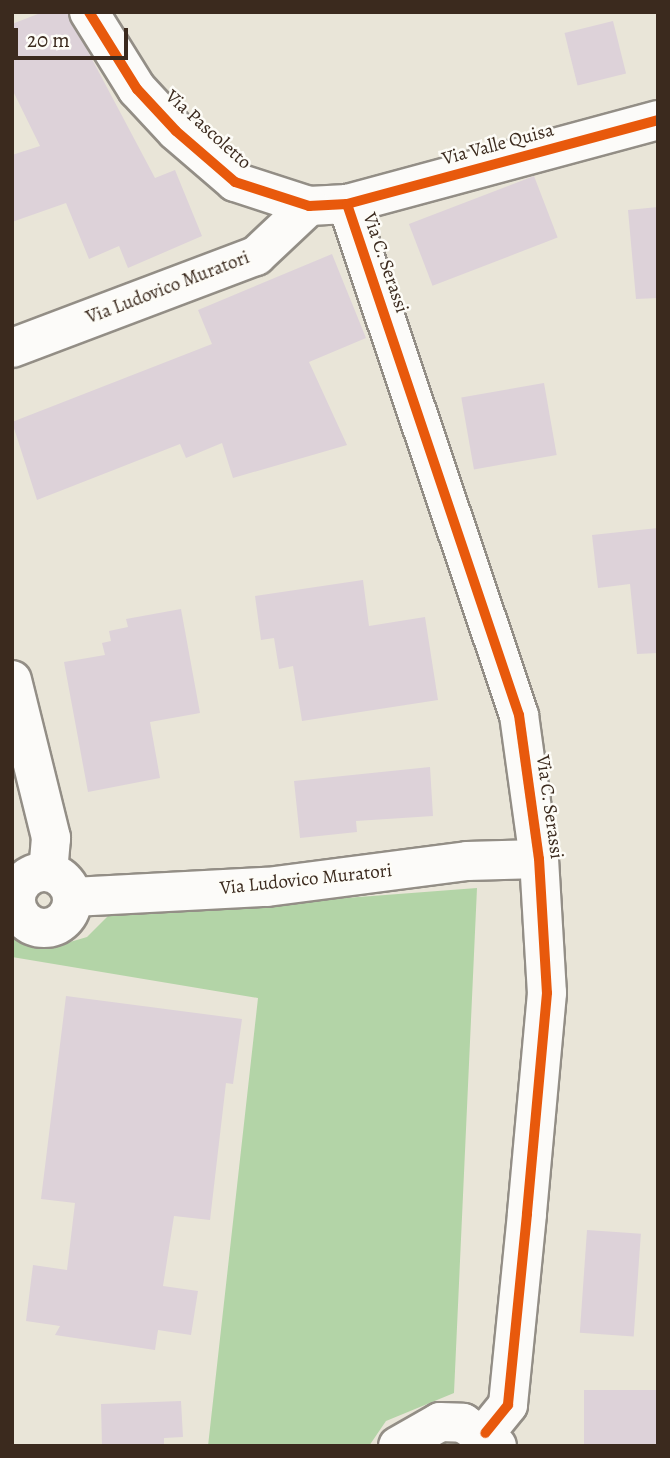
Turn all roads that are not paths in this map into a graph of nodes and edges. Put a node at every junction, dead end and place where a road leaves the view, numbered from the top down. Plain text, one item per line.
1 (89, 12) edge
2 (658, 120) edge
3 (347, 204) junction
4 (309, 206) junction
5 (12, 348) edge
6 (12, 680) edge
7 (539, 859) junction
8 (60, 884) junction
9 (14, 898) edge
10 (491, 1439) edge
11 (398, 1446) edge

1 - 4 street, Via Pascoletto
2 - 3 street, Via Valle Quisa
3 - 4 street, Via Pascoletto
3 - 7 street, Via C. Serassi
4 - 5 street, Via Ludovico Muratori
6 - 8 street, Via Ludovico Muratori
7 - 8 street, Via Ludovico Muratori
7 - 10 street, Via C. Serassi
8 - 9 street, Via Ludovico Muratori
8 - 9 street, Via Ludovico Muratori
10 - 11 street

